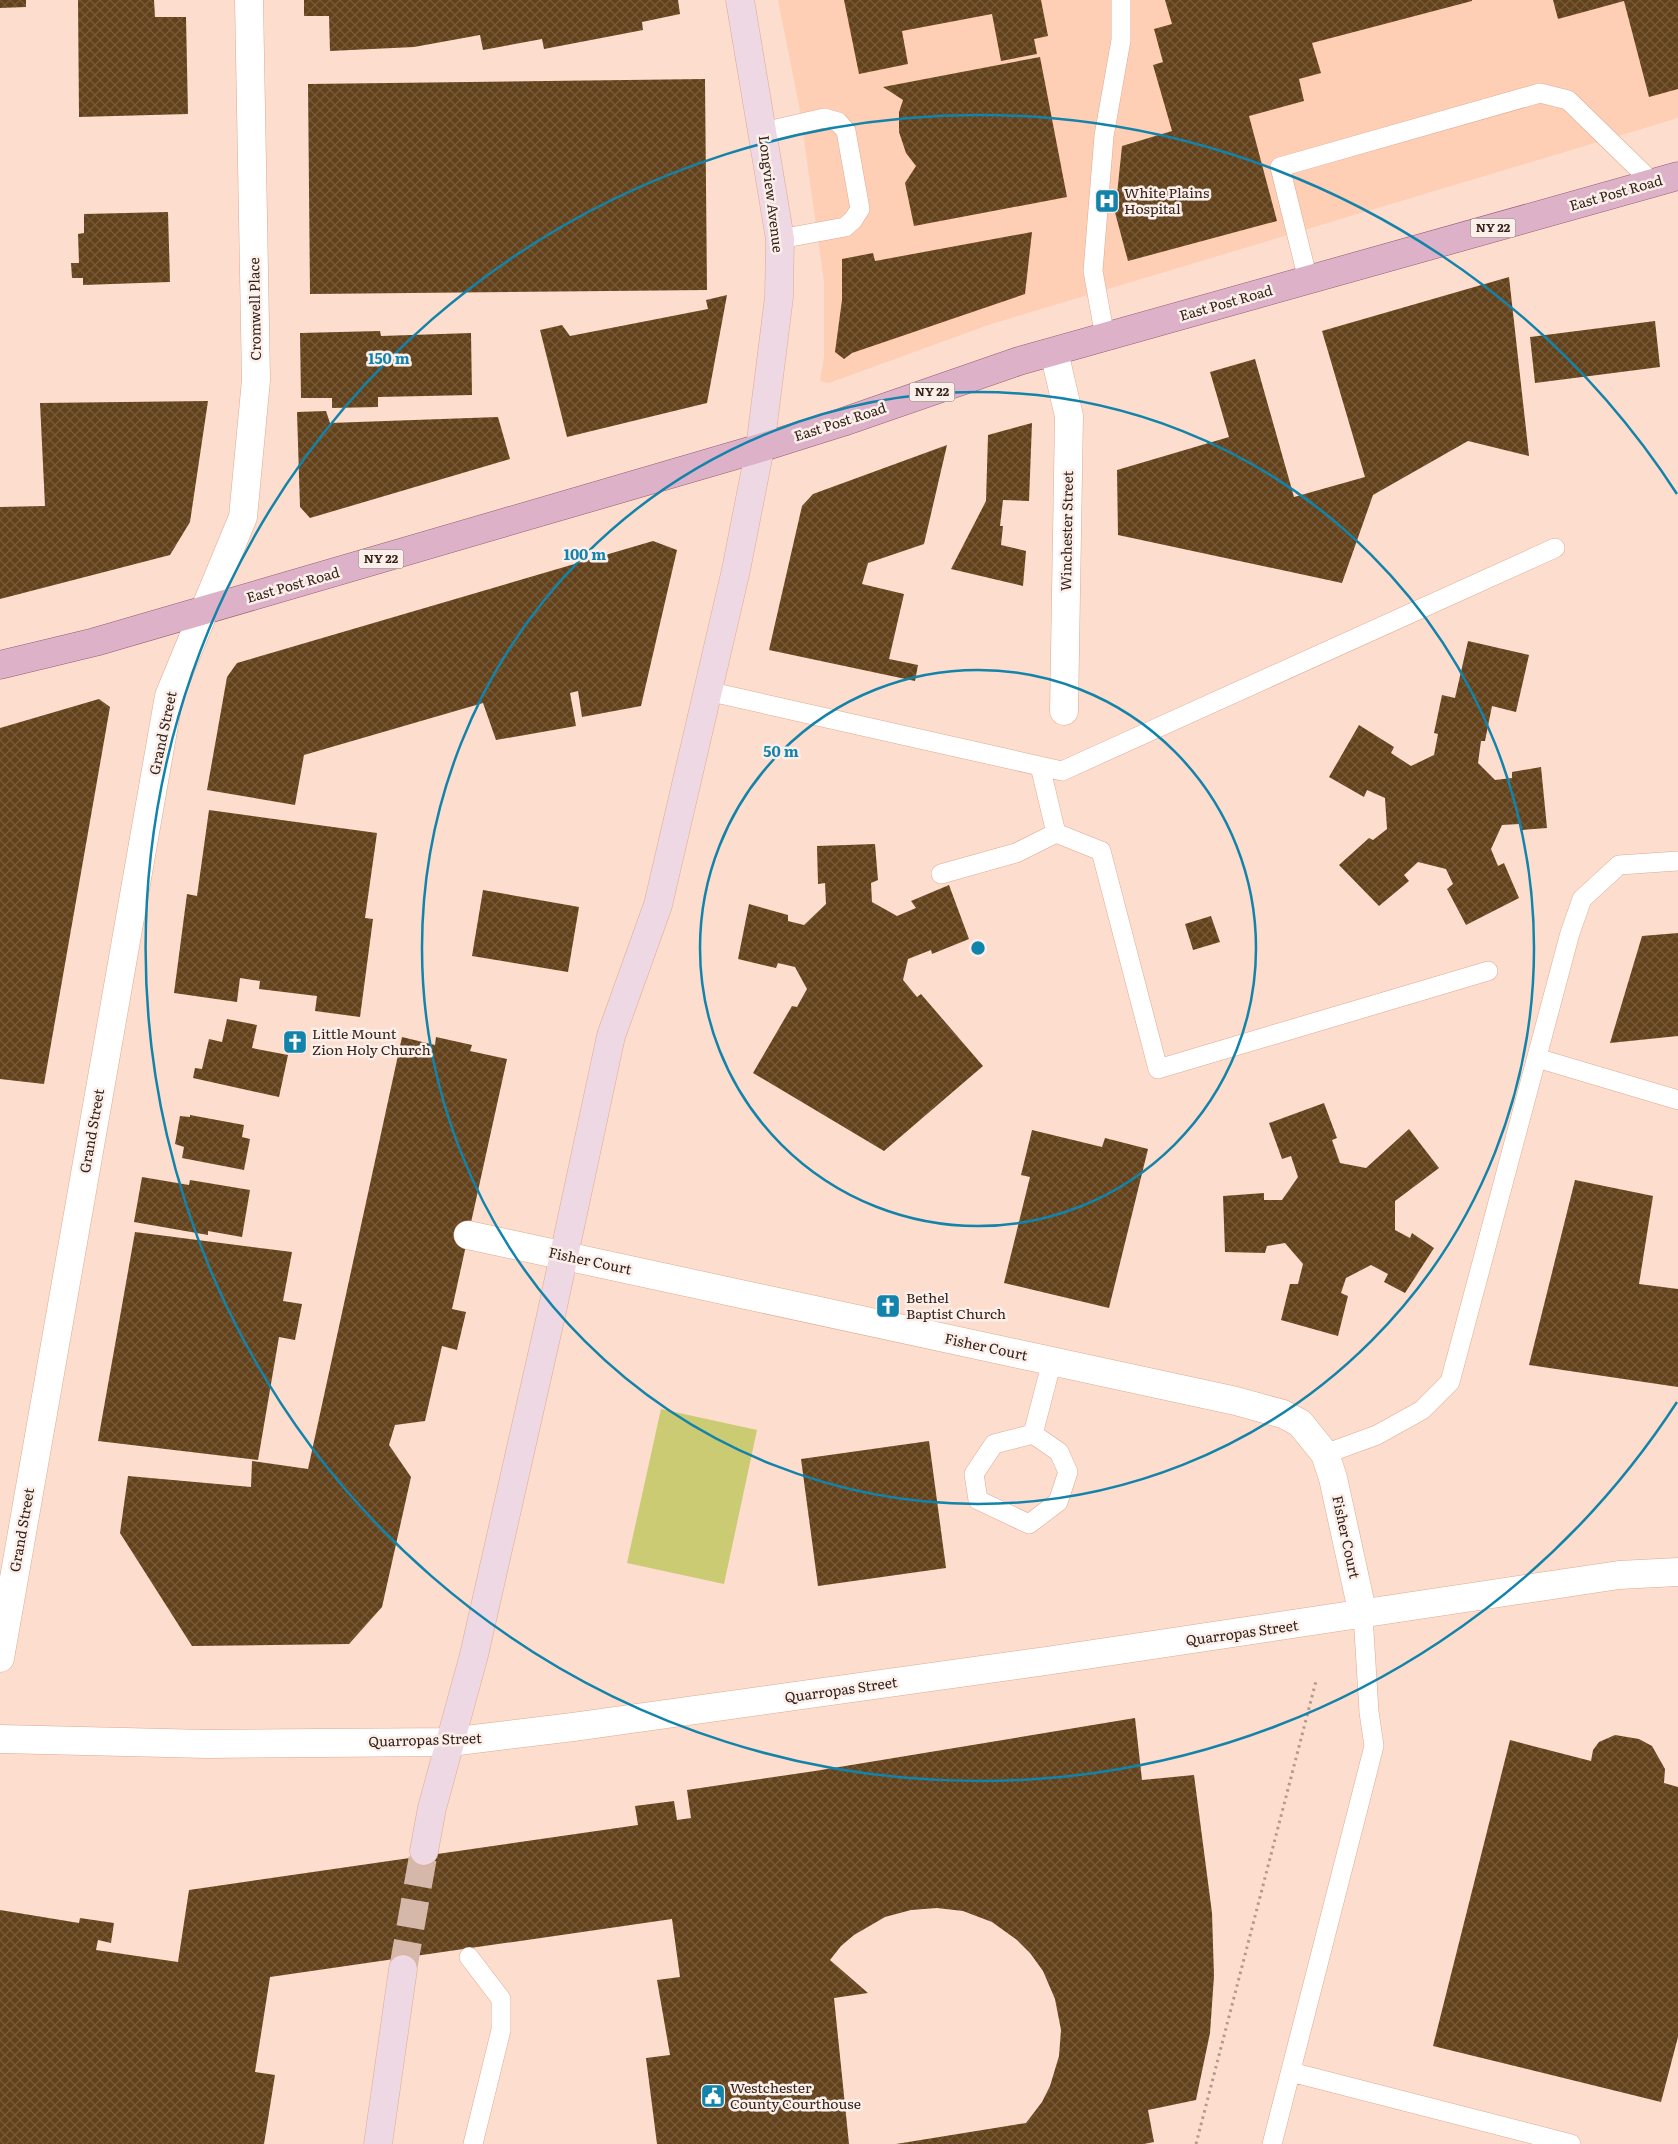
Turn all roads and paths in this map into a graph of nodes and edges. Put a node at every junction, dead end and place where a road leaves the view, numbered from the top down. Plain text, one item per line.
1 (249, 0) edge
2 (740, 0) edge
3 (1121, 0) edge
4 (764, 132) junction
5 (1665, 179) edge
6 (780, 239) junction
7 (1308, 280) junction
8 (1105, 337) junction
9 (1054, 352) junction
10 (760, 448) junction
11 (1554, 548) dead end
12 (205, 610) junction
13 (0, 665) edge
14 (707, 691) junction
15 (1064, 711) dead end
16 (1040, 766) junction
17 (1056, 833) junction
18 (1678, 861) edge
19 (941, 874) dead end
20 (1488, 971) dead end
21 (1537, 1058) junction
22 (1677, 1099) edge
23 (468, 1235) dead end
24 (564, 1256) junction
25 (1052, 1361) junction
26 (1033, 1434) junction
27 (1325, 1454) junction
28 (1678, 1572) edge
29 (1363, 1615) junction
30 (0, 1658) edge
31 (1316, 1681) dead end
32 (0, 1739) edge
33 (450, 1742) junction
34 (424, 1851) tunnel mouth
35 (469, 1957) dead end
36 (403, 1969) tunnel mouth
37 (1291, 2072) junction
38 (378, 2144) edge
39 (473, 2144) edge
40 (1196, 2144) edge
41 (1272, 2144) edge
42 (1571, 2144) edge

1 - 12 street, Cromwell Place
2 - 4 main road, Longview Avenue
3 - 8 lane
4 - 6 main road, Longview Avenue
4 - 6 lane
5 - 7 main road, East Post Road / NY 22
5 - 7 lane
6 - 10 main road, Longview Avenue
7 - 8 main road, East Post Road / NY 22
8 - 9 main road, East Post Road / NY 22
9 - 10 main road, East Post Road / NY 22
9 - 15 street, Winchester Street
10 - 12 main road, East Post Road / NY 22
10 - 14 main road, Longview Avenue
11 - 16 lane
12 - 13 main road, East Post Road / NY 22
12 - 30 street, Grand Street
14 - 16 lane
14 - 24 main road, Longview Avenue
16 - 17 lane
17 - 19 lane
17 - 20 lane
18 - 21 lane
21 - 22 lane
21 - 27 lane
23 - 24 street, Fisher Court
24 - 25 street, Fisher Court
24 - 33 main road, Longview Avenue
25 - 26 lane
25 - 27 street, Fisher Court
26 - 26 lane
27 - 29 street, Fisher Court
28 - 29 street, Quarropas Street
29 - 33 street, Quarropas Street
29 - 37 lane
31 - 40 path
32 - 33 street, Quarropas Street
33 - 34 main road, Longview Avenue
35 - 39 lane
36 - 38 main road
37 - 41 lane
37 - 42 lane

